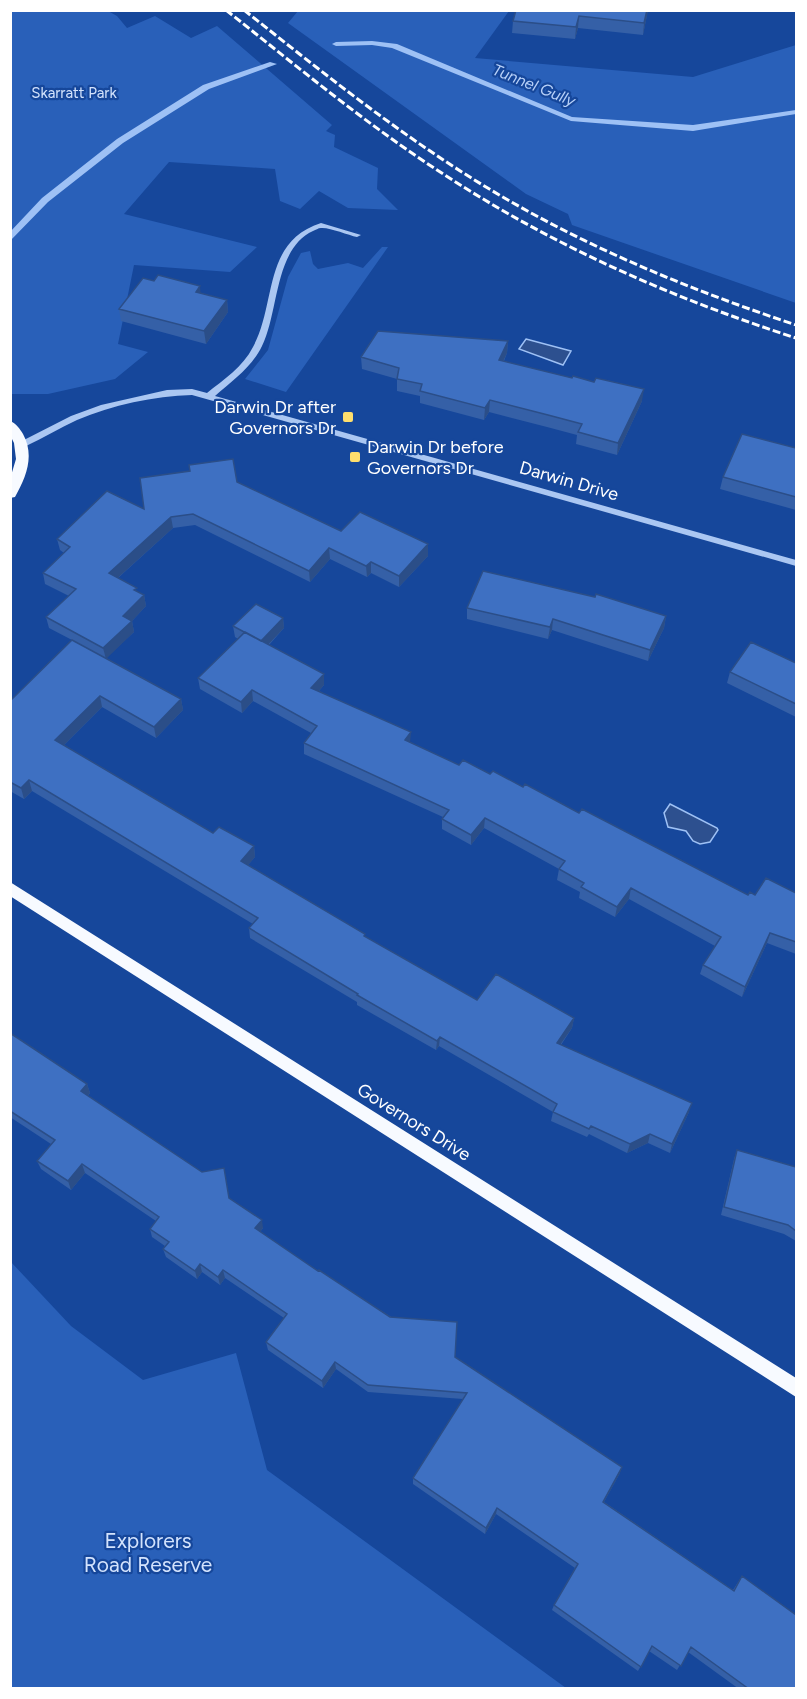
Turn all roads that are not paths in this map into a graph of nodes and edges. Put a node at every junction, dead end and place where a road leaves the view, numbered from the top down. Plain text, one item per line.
1 (357, 235) dead end
2 (209, 396) junction
3 (10, 425) edge
4 (23, 444) junction
5 (10, 494) edge
6 (796, 563) edge
7 (10, 888) edge
8 (796, 1388) edge

1 - 2 street
2 - 4 street, Darwin Drive
2 - 6 street, Darwin Drive
3 - 4 main road
4 - 5 main road
7 - 8 main road, Governors Drive

